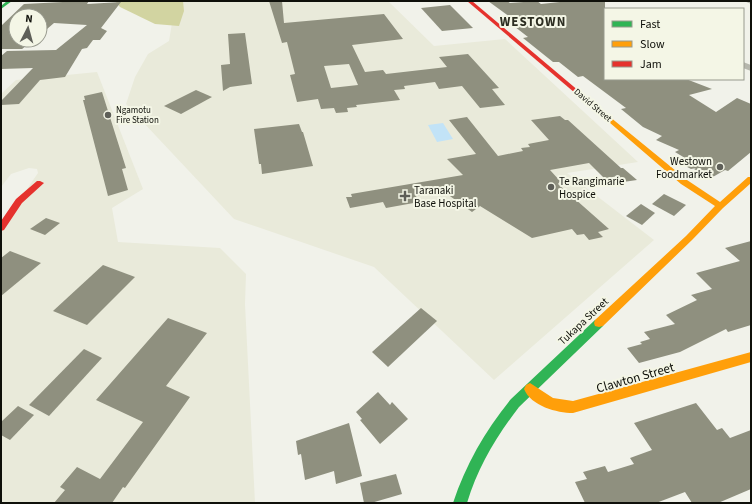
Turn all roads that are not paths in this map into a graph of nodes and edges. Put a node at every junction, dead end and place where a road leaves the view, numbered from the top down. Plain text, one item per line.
1 (10, 1) edge
2 (469, 1) edge
3 (748, 1) edge
4 (751, 2) edge
5 (1, 8) edge
6 (751, 179) edge
7 (40, 183) dead end
8 (720, 206) junction
9 (1, 228) edge
10 (751, 356) edge
11 (530, 389) junction
12 (460, 503) edge

1 - 5 street
2 - 8 street, David Street
3 - 4 street
6 - 8 street, Tukapa Street
7 - 9 street
8 - 11 street, Tukapa Street
10 - 11 street, Clawton Street
11 - 12 street, Tukapa Street

